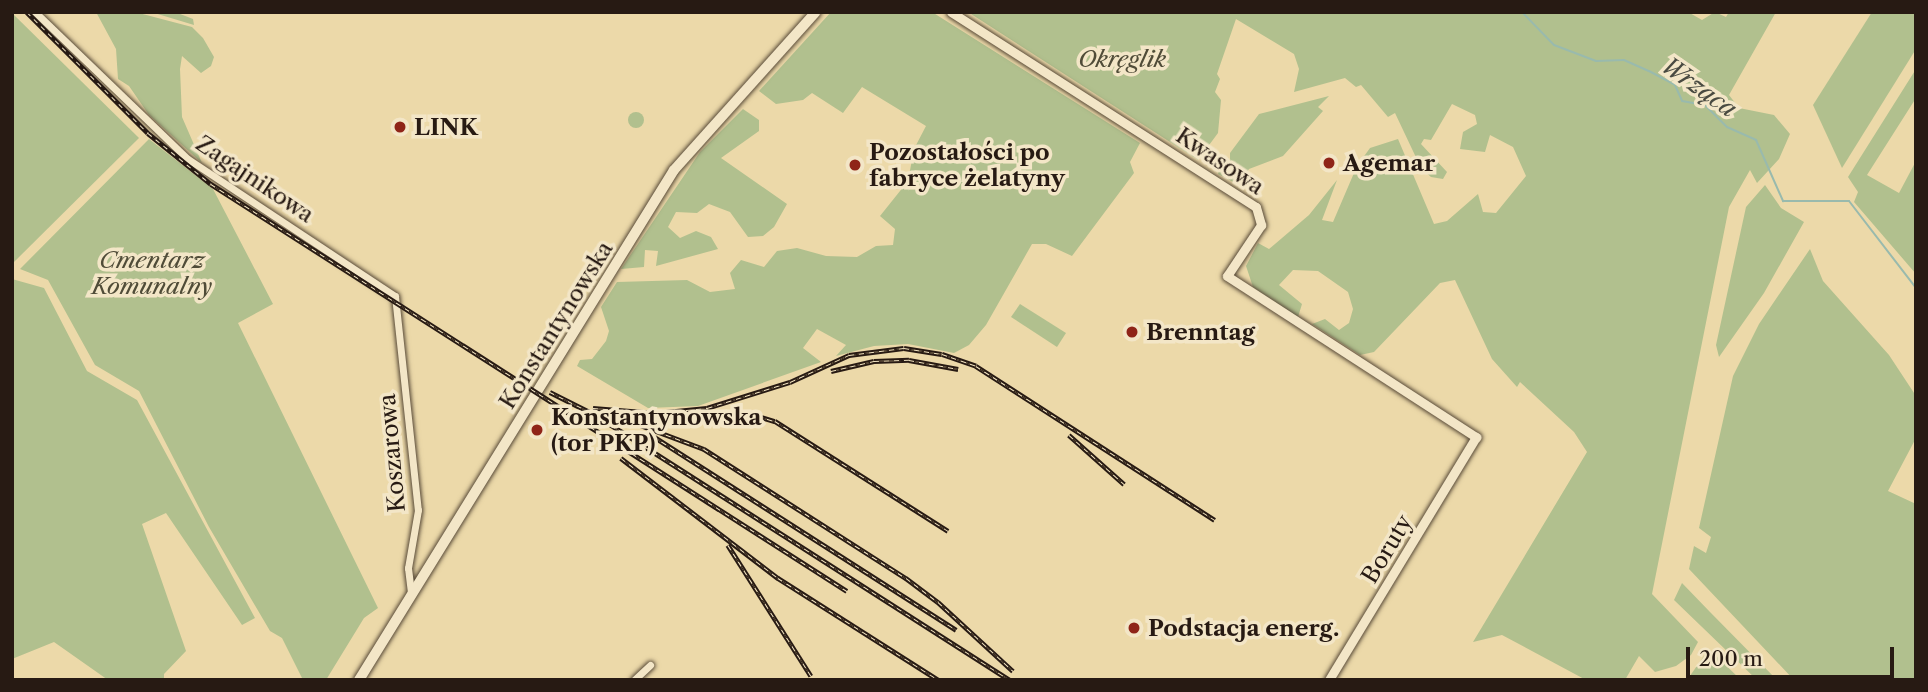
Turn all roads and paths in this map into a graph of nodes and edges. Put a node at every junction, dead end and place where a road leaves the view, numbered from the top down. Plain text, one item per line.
1 (35, 12) edge
2 (816, 12) edge
3 (951, 12) edge
4 (398, 308) joint
5 (1476, 437) joint
6 (411, 594) junction
7 (650, 666) dead end
8 (359, 680) edge
9 (634, 680) edge
10 (1329, 680) edge

1 - 4 street, Zagajnikowa
2 - 6 main road, Konstantynowska
3 - 5 street, Kwasowa
4 - 6 street, Koszarowa
5 - 10 street, Boruty
6 - 8 main road, Konstantynowska
7 - 9 street

